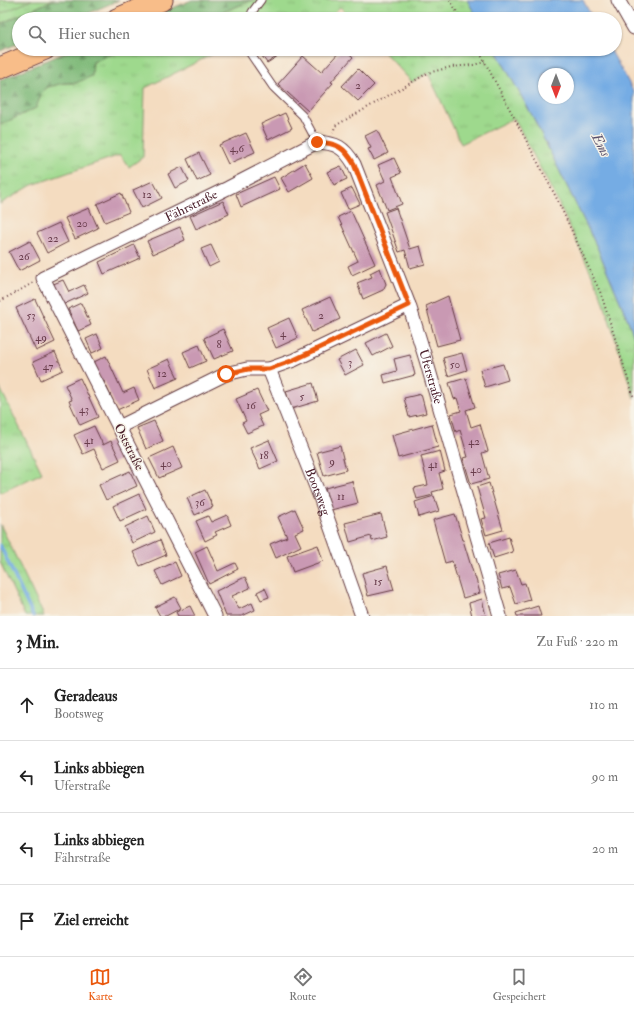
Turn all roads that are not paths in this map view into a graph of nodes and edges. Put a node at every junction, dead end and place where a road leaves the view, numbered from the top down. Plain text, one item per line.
1 (162, 0) edge
2 (260, 0) edge
3 (618, 0) edge
4 (134, 12) edge
5 (252, 12) edge
6 (634, 28) edge
7 (28, 56) edge
8 (252, 56) edge
9 (0, 68) edge
10 (328, 144) junction
11 (43, 278) joint
12 (409, 305) junction
13 (269, 369) junction
14 (119, 427) junction
15 (215, 616) edge
16 (362, 616) edge
17 (500, 616) edge

1 - 4 main road
2 - 5 lane
3 - 6 street
7 - 9 main road
8 - 10 lane
10 - 11 street, Fährstraße
10 - 12 street, Uferstraße
11 - 14 street, Oststraße
12 - 13 street
12 - 17 street, Uferstraße
13 - 14 street
13 - 16 street, Bootsweg
14 - 15 street, Oststraße

